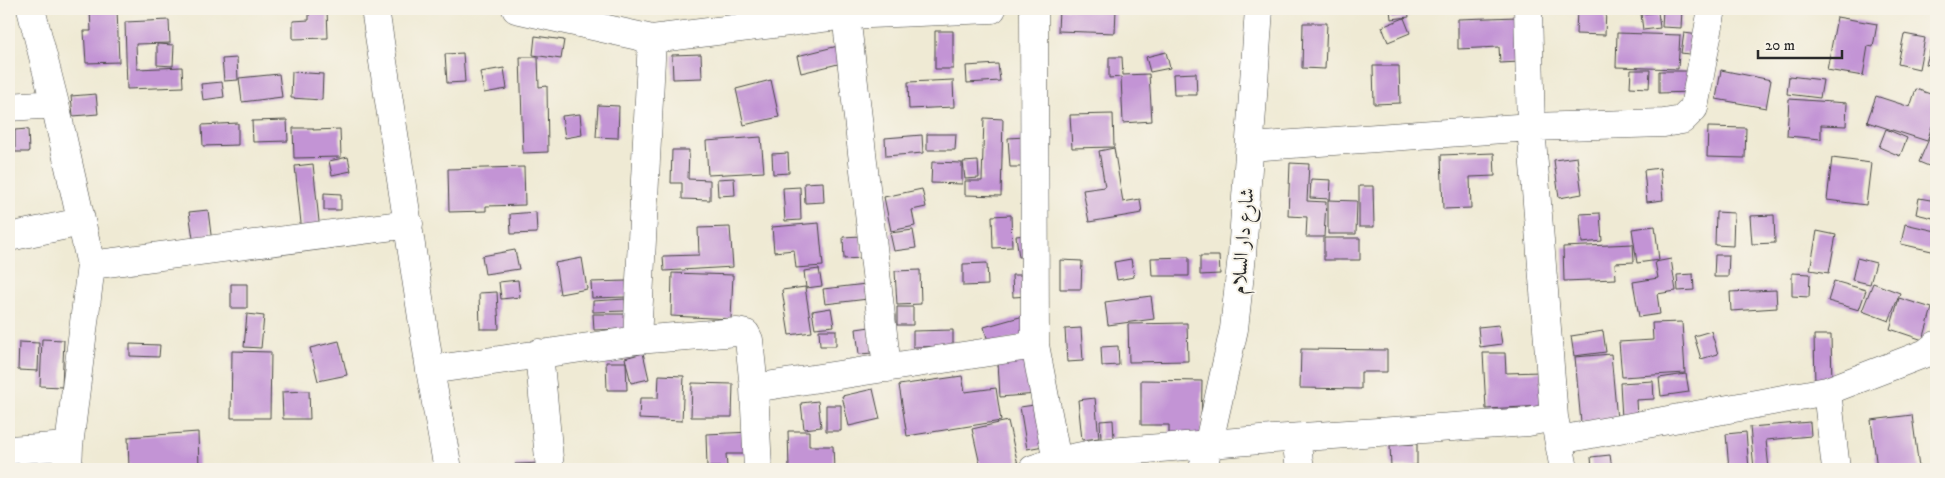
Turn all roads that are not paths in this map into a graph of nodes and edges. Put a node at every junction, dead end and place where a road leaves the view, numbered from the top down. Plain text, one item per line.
1 (31, 9) edge
2 (375, 9) edge
3 (516, 9) edge
4 (992, 9) edge
5 (1034, 9) edge
6 (1259, 9) edge
7 (1528, 9) edge
8 (1712, 9) edge
9 (846, 15) junction
10 (604, 18) edge
11 (652, 39) junction
12 (56, 104) junction
13 (9, 107) edge
14 (1531, 127) junction
15 (1250, 146) junction
16 (81, 222) junction
17 (409, 224) junction
18 (9, 237) edge
19 (92, 265) junction
20 (637, 340) junction
21 (1035, 345) junction
22 (1936, 345) edge
23 (539, 353) junction
24 (887, 368) junction
25 (430, 370) junction
26 (754, 388) junction
27 (1827, 391) junction
28 (1557, 429) junction
29 (1296, 438) junction
30 (9, 450) edge
31 (1206, 457) edge
32 (68, 458) edge
33 (1045, 465) edge
34 (448, 469) edge
35 (550, 469) edge
36 (758, 469) edge
37 (1300, 469) edge
38 (1564, 469) edge
39 (1836, 469) edge

1 - 12 street
2 - 17 street
3 - 10 street
4 - 9 street
5 - 21 street
6 - 15 street, شارع دار السلام
7 - 14 street
8 - 14 street
9 - 11 street
9 - 24 street
10 - 11 street
11 - 20 street
12 - 13 street
12 - 16 street
14 - 15 street
14 - 28 street
15 - 31 street, شارع دار السلام
16 - 18 street
16 - 19 street
17 - 19 street
17 - 25 street
19 - 32 street
20 - 23 street
20 - 26 street
21 - 24 street
21 - 33 street
22 - 27 street
23 - 25 street
23 - 35 street
24 - 26 street
25 - 34 street
26 - 36 street
27 - 28 street
27 - 39 street
28 - 29 street
28 - 38 street
29 - 31 street
29 - 37 street
30 - 32 street
31 - 33 street

